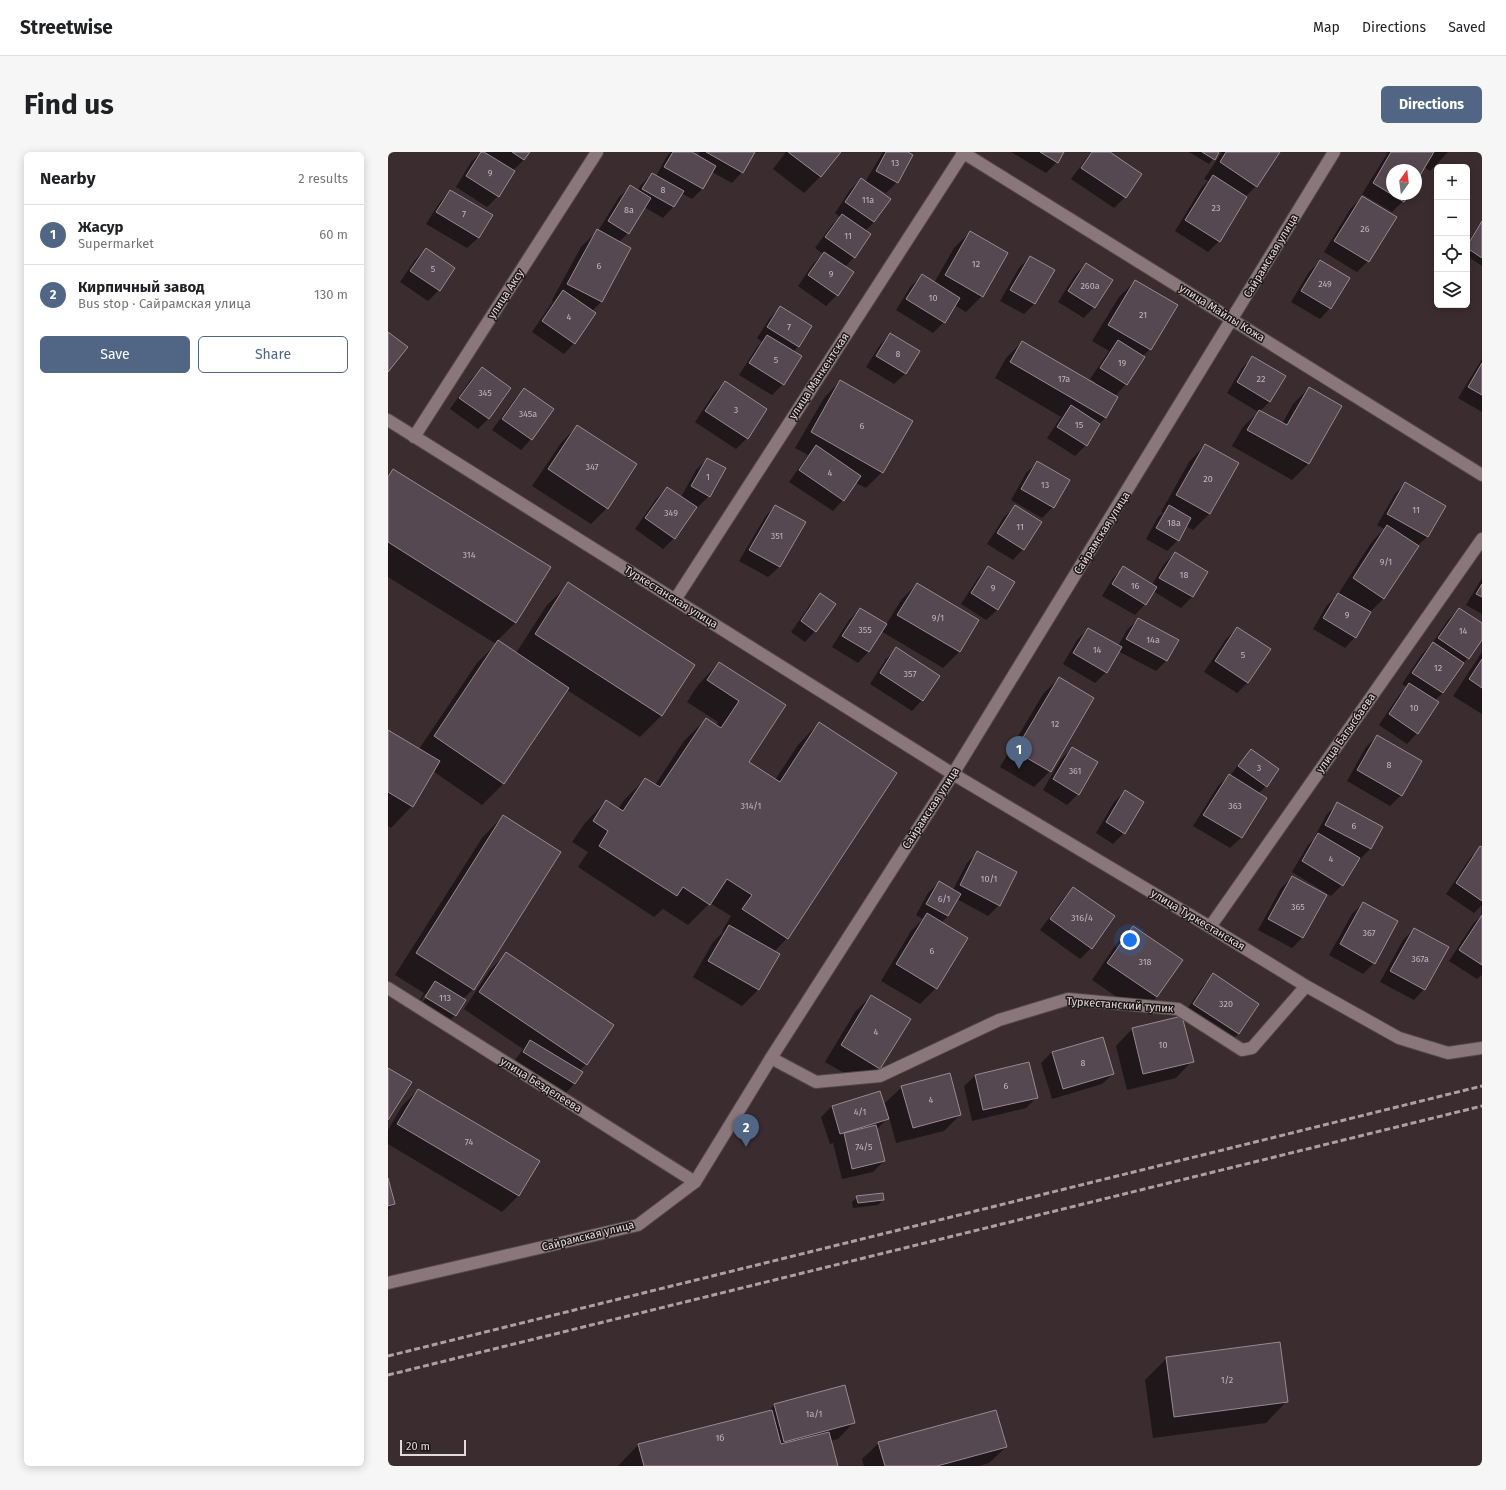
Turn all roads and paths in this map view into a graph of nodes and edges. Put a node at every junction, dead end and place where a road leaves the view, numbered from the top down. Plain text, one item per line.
1 (597, 152) edge
2 (963, 152) edge
3 (1334, 152) edge
4 (1233, 319) junction
5 (388, 420) edge
6 (414, 437) junction
7 (1482, 475) edge
8 (1482, 539) edge
9 (675, 600) junction
10 (953, 774) junction
11 (1210, 927) junction
12 (1306, 986) junction
13 (388, 988) edge
14 (1482, 1048) edge
15 (772, 1058) junction
16 (695, 1182) junction
17 (388, 1282) edge

1 - 6 street, улица Аксу
2 - 4 street, улица Майлы Кожа
2 - 9 street, улица Манкентская
3 - 4 street, Сайрамская улица
4 - 7 street, улица Майлы Кожа
4 - 10 street, Сайрамская улица
5 - 6 street, Туркестанская улица
6 - 9 street, Туркестанская улица
8 - 11 street, улица Багысбаева
9 - 10 street, Туркестанская улица
10 - 11 street, улица Туркестанская
10 - 15 street, Сайрамская улица
11 - 12 street, улица Туркестанская
12 - 14 street, улица Туркестанская
12 - 15 street, Туркестанский тупик
13 - 16 street, улица Безделеева
15 - 16 street, Сайрамская улица
16 - 17 street, Сайрамская улица

